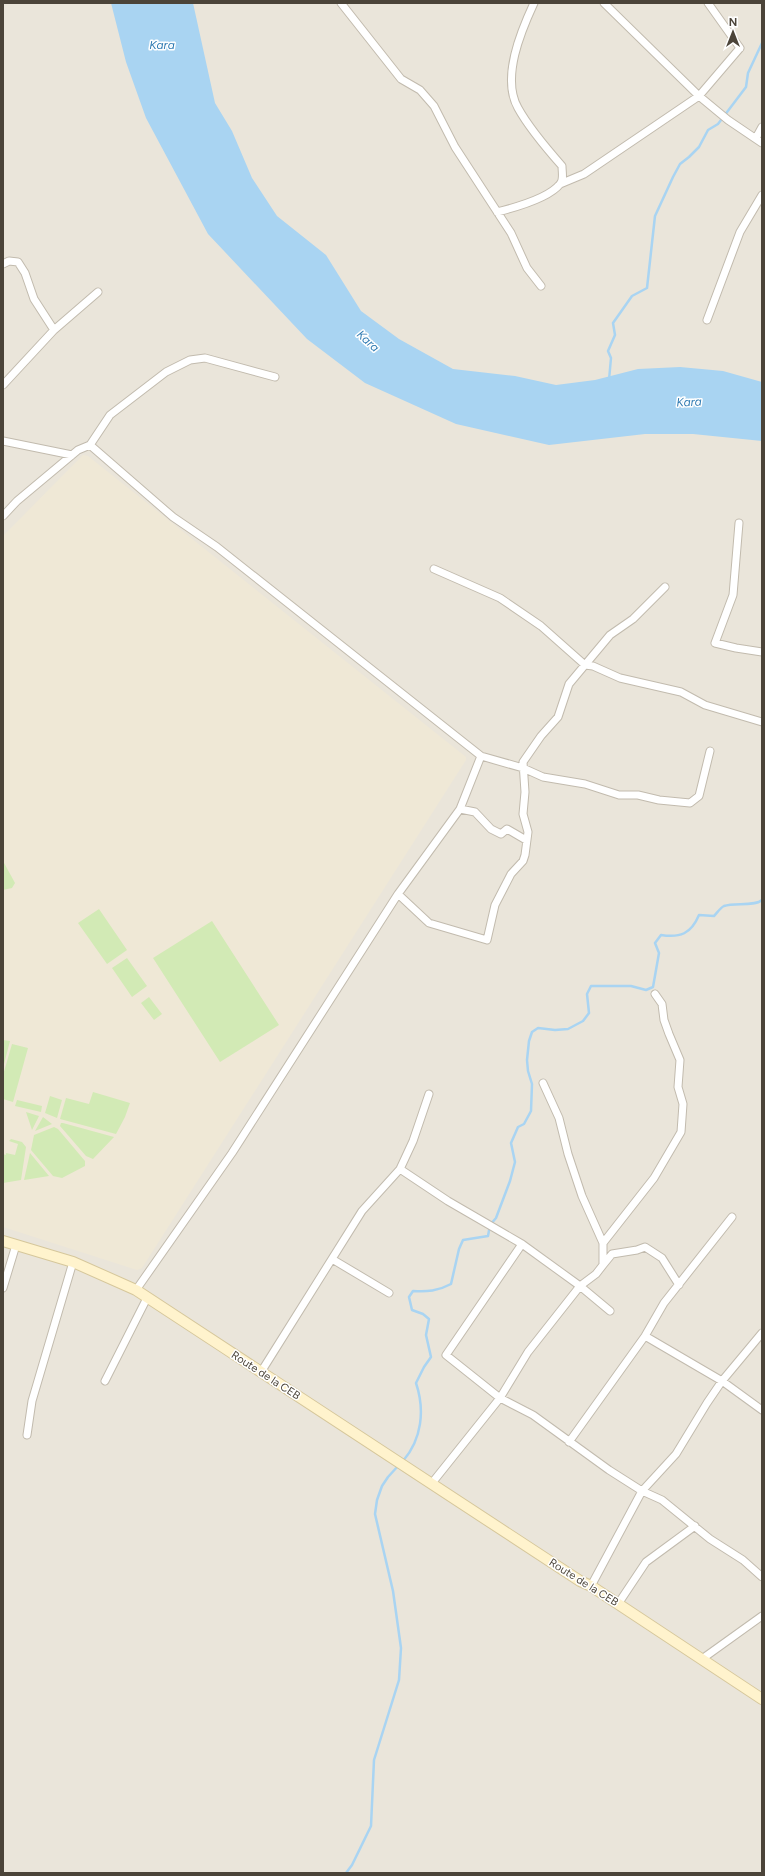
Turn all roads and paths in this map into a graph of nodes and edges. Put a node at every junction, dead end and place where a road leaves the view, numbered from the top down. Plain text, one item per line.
1 (341, 3) edge
2 (534, 3) edge
3 (604, 3) edge
4 (708, 3) edge
5 (698, 96) junction
6 (762, 126) edge
7 (756, 138) junction
8 (762, 143) edge
9 (560, 184) junction
10 (762, 196) edge
11 (497, 212) junction
12 (3, 264) edge
13 (541, 286) dead end
14 (98, 292) dead end
15 (707, 320) dead end
16 (54, 330) junction
17 (275, 377) dead end
18 (3, 385) edge
19 (3, 441) edge
20 (90, 445) junction
21 (72, 456) junction
22 (3, 516) edge
23 (739, 523) dead end
24 (434, 569) dead end
25 (665, 587) dead end
26 (762, 652) edge
27 (585, 665) junction
28 (762, 722) edge
29 (710, 751) dead end
30 (481, 756) junction
31 (522, 768) junction
32 (460, 809) junction
33 (526, 840) junction
34 (398, 894) junction
35 (655, 994) dead end
36 (544, 1083) dead end
37 (430, 1094) dead end
38 (400, 1169) junction
39 (732, 1217) dead end
40 (3, 1241) edge
41 (603, 1243) junction
42 (522, 1244) junction
43 (16, 1245) junction
44 (332, 1259) junction
45 (73, 1262) junction
46 (603, 1265) junction
47 (679, 1284) junction
48 (580, 1286) junction
49 (3, 1288) edge
50 (136, 1290) junction
51 (389, 1293) dead end
52 (147, 1298) junction
53 (610, 1311) dead end
54 (762, 1334) edge
55 (645, 1336) junction
56 (261, 1372) junction
57 (105, 1381) dead end
58 (722, 1381) junction
59 (500, 1398) junction
60 (762, 1410) edge
61 (27, 1435) dead end
62 (569, 1442) junction
63 (432, 1483) junction
64 (642, 1491) junction
65 (695, 1526) junction
66 (762, 1577) edge
67 (591, 1586) junction
68 (618, 1604) junction
69 (762, 1616) edge
70 (702, 1660) junction
71 (762, 1699) edge

1 - 11 street
2 - 9 street
3 - 5 street
4 - 5 street
5 - 7 street
5 - 9 street
6 - 7 street
7 - 8 street
9 - 11 street
10 - 15 street
11 - 13 street
12 - 16 street
14 - 16 street
16 - 18 street
17 - 20 street
19 - 21 street
20 - 21 street
20 - 30 street
21 - 22 street
23 - 26 street
24 - 27 street
25 - 27 street
27 - 28 street
27 - 31 street
29 - 31 street
30 - 31 street
30 - 32 street
31 - 33 street
32 - 33 street
32 - 34 street
33 - 34 street
34 - 50 street
35 - 41 street
36 - 41 street
37 - 38 street
38 - 42 street
38 - 44 street
39 - 47 street
40 - 43 main road, Route de la CEB
41 - 46 street
42 - 48 street
42 - 59 street
43 - 45 main road, Route de la CEB
43 - 49 street
44 - 51 street
44 - 56 street
45 - 50 main road, Route de la CEB
45 - 61 street
46 - 47 street
46 - 48 street
47 - 55 street
48 - 53 street
48 - 59 street
50 - 52 main road, Route de la CEB
52 - 56 main road, Route de la CEB
52 - 57 street
54 - 58 street
55 - 58 street
55 - 62 street
56 - 63 main road, Route de la CEB
58 - 60 street
58 - 64 street
59 - 62 street
59 - 63 street
62 - 64 street
63 - 67 main road, Route de la CEB
64 - 65 street
64 - 67 street
65 - 66 street
65 - 68 street
67 - 68 main road, Route de la CEB
68 - 70 main road, Route de la CEB
69 - 70 street
70 - 71 main road, Route de la CEB

